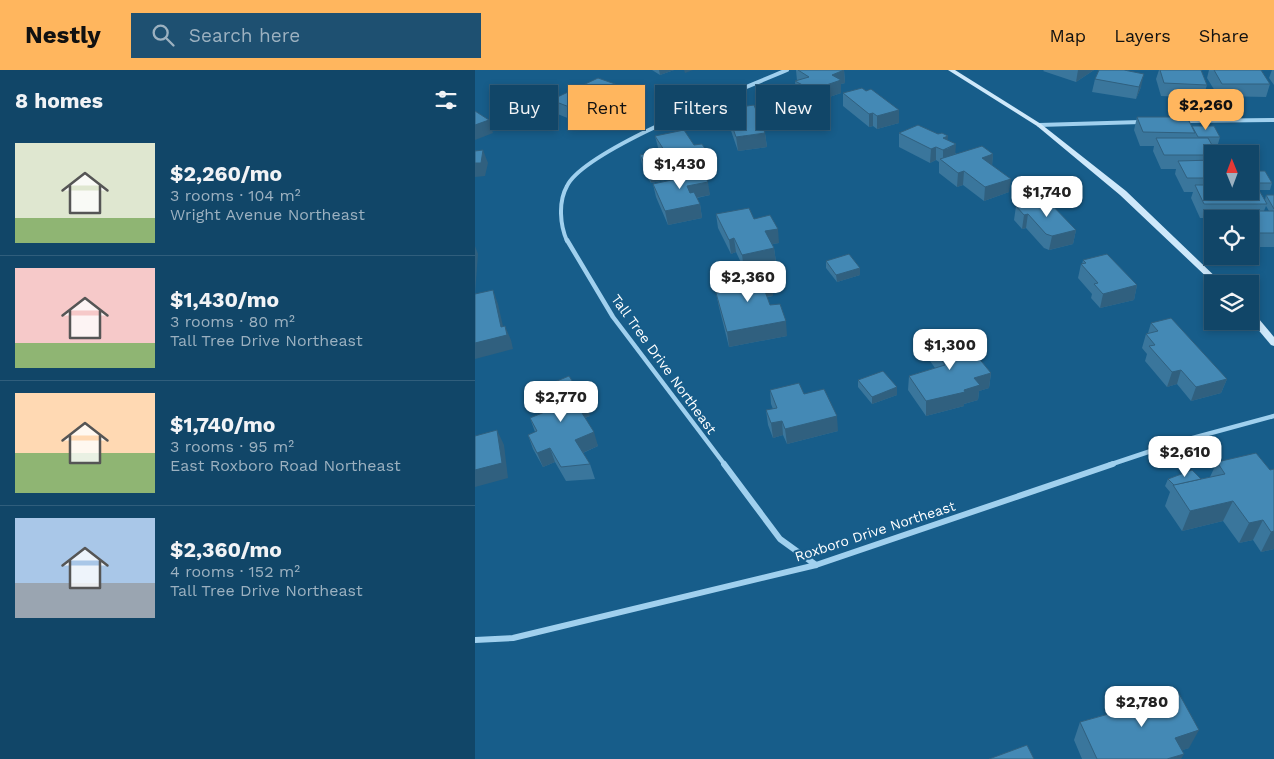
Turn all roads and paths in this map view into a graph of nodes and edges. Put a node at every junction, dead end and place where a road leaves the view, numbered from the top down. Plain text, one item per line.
1 (787, 70) edge
2 (951, 70) edge
3 (1274, 120) edge
4 (1181, 121) edge
5 (1151, 122) edge
6 (1039, 125) junction
7 (1210, 275) edge
8 (1259, 325) edge
9 (1274, 343) edge
10 (1274, 416) edge
11 (816, 566) junction
12 (475, 640) edge

1 - 11 street, Tall Tree Drive Northeast
2 - 6 main road
3 - 4 street
5 - 6 street
6 - 7 main road
8 - 9 main road
10 - 11 street, Roxboro Drive Northeast
11 - 12 street, Roxboro Drive Northeast

